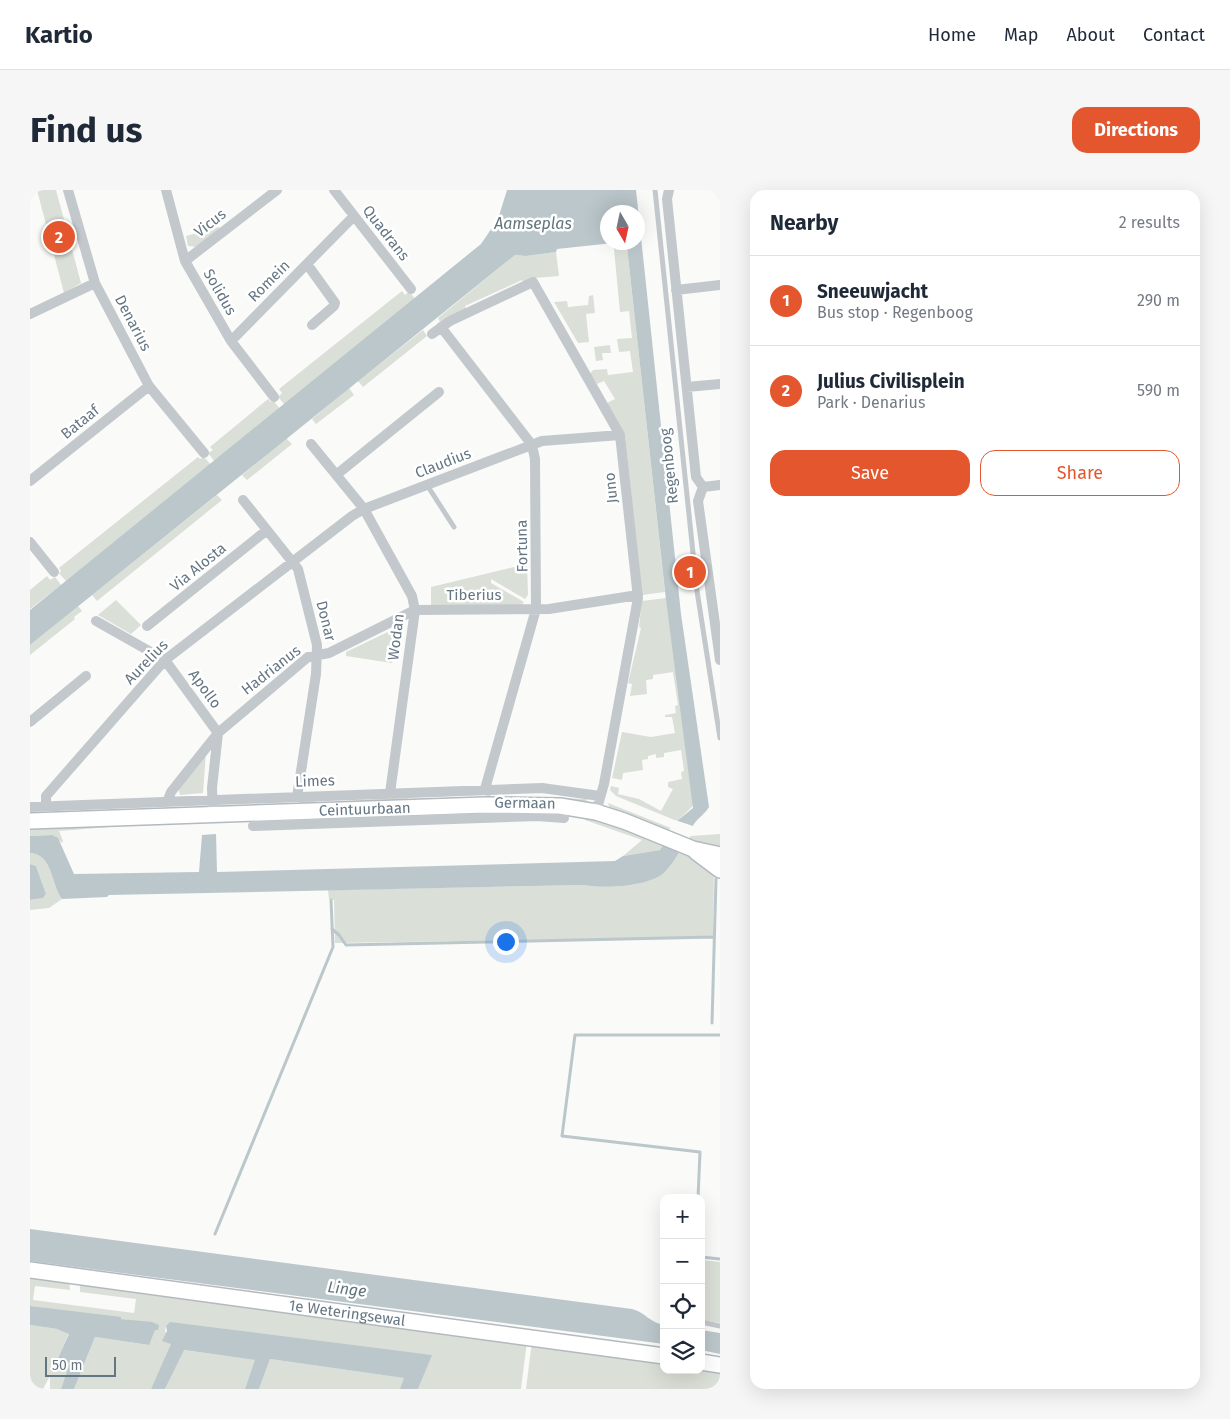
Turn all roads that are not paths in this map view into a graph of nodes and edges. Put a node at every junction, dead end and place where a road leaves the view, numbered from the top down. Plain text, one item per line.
1 (68, 190) edge
2 (166, 190) edge
3 (277, 190) edge
4 (655, 190) edge
5 (669, 190) edge
6 (339, 192) edge
7 (354, 216) junction
8 (185, 261) junction
9 (307, 264) junction
10 (95, 282) junction
11 (720, 285) edge
12 (411, 289) dead end
13 (676, 290) junction
14 (30, 314) edge
15 (312, 325) dead end
16 (441, 327) junction
17 (432, 334) dead end
18 (231, 341) junction
19 (720, 384) edge
20 (149, 386) junction
21 (687, 387) junction
22 (439, 392) dead end
23 (274, 397) dead end
24 (620, 435) junction
25 (311, 444) dead end
26 (532, 445) junction
27 (204, 453) dead end
28 (336, 475) junction
29 (30, 482) edge
30 (427, 485) junction
31 (720, 485) edge
32 (703, 487) junction
33 (243, 500) dead end
34 (364, 509) junction
35 (454, 527) dead end
36 (267, 530) junction
37 (30, 542) edge
38 (293, 563) junction
39 (54, 572) dead end
40 (715, 591) edge
41 (638, 595) junction
42 (536, 609) junction
43 (415, 610) junction
44 (96, 621) dead end
45 (147, 626) dead end
46 (318, 655) junction
47 (165, 660) junction
48 (720, 660) edge
49 (86, 676) dead end
50 (30, 722) edge
51 (218, 733) junction
52 (720, 738) edge
53 (485, 789) junction
54 (390, 793) junction
55 (600, 796) junction
56 (212, 798) junction
57 (167, 802) junction
58 (30, 806) edge
59 (46, 806) junction
60 (298, 811) junction
61 (485, 811) junction
62 (596, 812) junction
63 (213, 815) junction
64 (564, 818) dead end
65 (30, 821) edge
66 (253, 826) dead end
67 (690, 848) junction
68 (720, 855) edge
69 (720, 870) edge
70 (30, 1270) edge
71 (705, 1323) edge
72 (720, 1326) edge
73 (660, 1355) edge
74 (705, 1363) edge
75 (720, 1365) edge

1 - 10 street, Denarius
2 - 8 street, Solidus
3 - 8 street, Vicus
4 - 52 lane, Regenboog
5 - 13 street, Regenboog
6 - 7 street, Quadrans
7 - 9 street, Romein
7 - 12 street, Quadrans
8 - 18 street, Solidus
9 - 15 street, Romein
9 - 18 street, Romein
10 - 14 street
10 - 20 street, Denarius
11 - 13 street
13 - 21 street, Regenboog
16 - 17 street
16 - 24 street, Juno
16 - 26 street
18 - 23 street, Solidus
19 - 21 street
20 - 27 street, Denarius
20 - 29 street, Bataaf
21 - 32 street, Regenboog
22 - 28 street
24 - 26 street, Claudius
24 - 41 street, Juno
25 - 28 street, Wodan
26 - 30 street, Claudius
26 - 42 street, Fortuna
28 - 34 street, Wodan
30 - 34 street, Claudius
30 - 35 lane
31 - 32 street
32 - 40 street, Regenboog
33 - 36 street, Donar
34 - 38 street, Claudius
34 - 43 street, Wodan
36 - 38 street, Donar
36 - 45 street, Via Alosta
37 - 39 street
38 - 46 street, Donar
38 - 47 street, Aurelius
40 - 48 street, Regenboog
41 - 42 street, Tiberius
41 - 55 street, Juno
42 - 43 street, Tiberius
42 - 53 street, Fortuna
43 - 46 street, Tiberius
43 - 54 street, Wodan
44 - 47 street, Apollo
46 - 51 street, Hadrianus
46 - 60 street, Donar
47 - 51 street, Apollo
47 - 59 street, Aurelius
49 - 50 street
51 - 56 street, Apollo
51 - 57 street, Hadrianus
53 - 54 street, Limes
53 - 55 street, Limes
54 - 60 street, Limes
55 - 62 street, Juno
56 - 57 street, Limes
56 - 60 street, Limes
56 - 63 street, Apollo
57 - 59 street, Limes
58 - 59 street, Limes
60 - 61 street, Ceintuurbaan
60 - 63 street, Ceintuurbaan
60 - 66 street
61 - 62 street, Ceintuurbaan
61 - 64 street, Germaan
62 - 67 street, Ceintuurbaan
63 - 65 street, Ceintuurbaan
67 - 68 street, Ceintuurbaan
67 - 69 street, Ceintuurbaan
70 - 73 street, 1e Weteringsewal
71 - 72 lane
74 - 75 street

